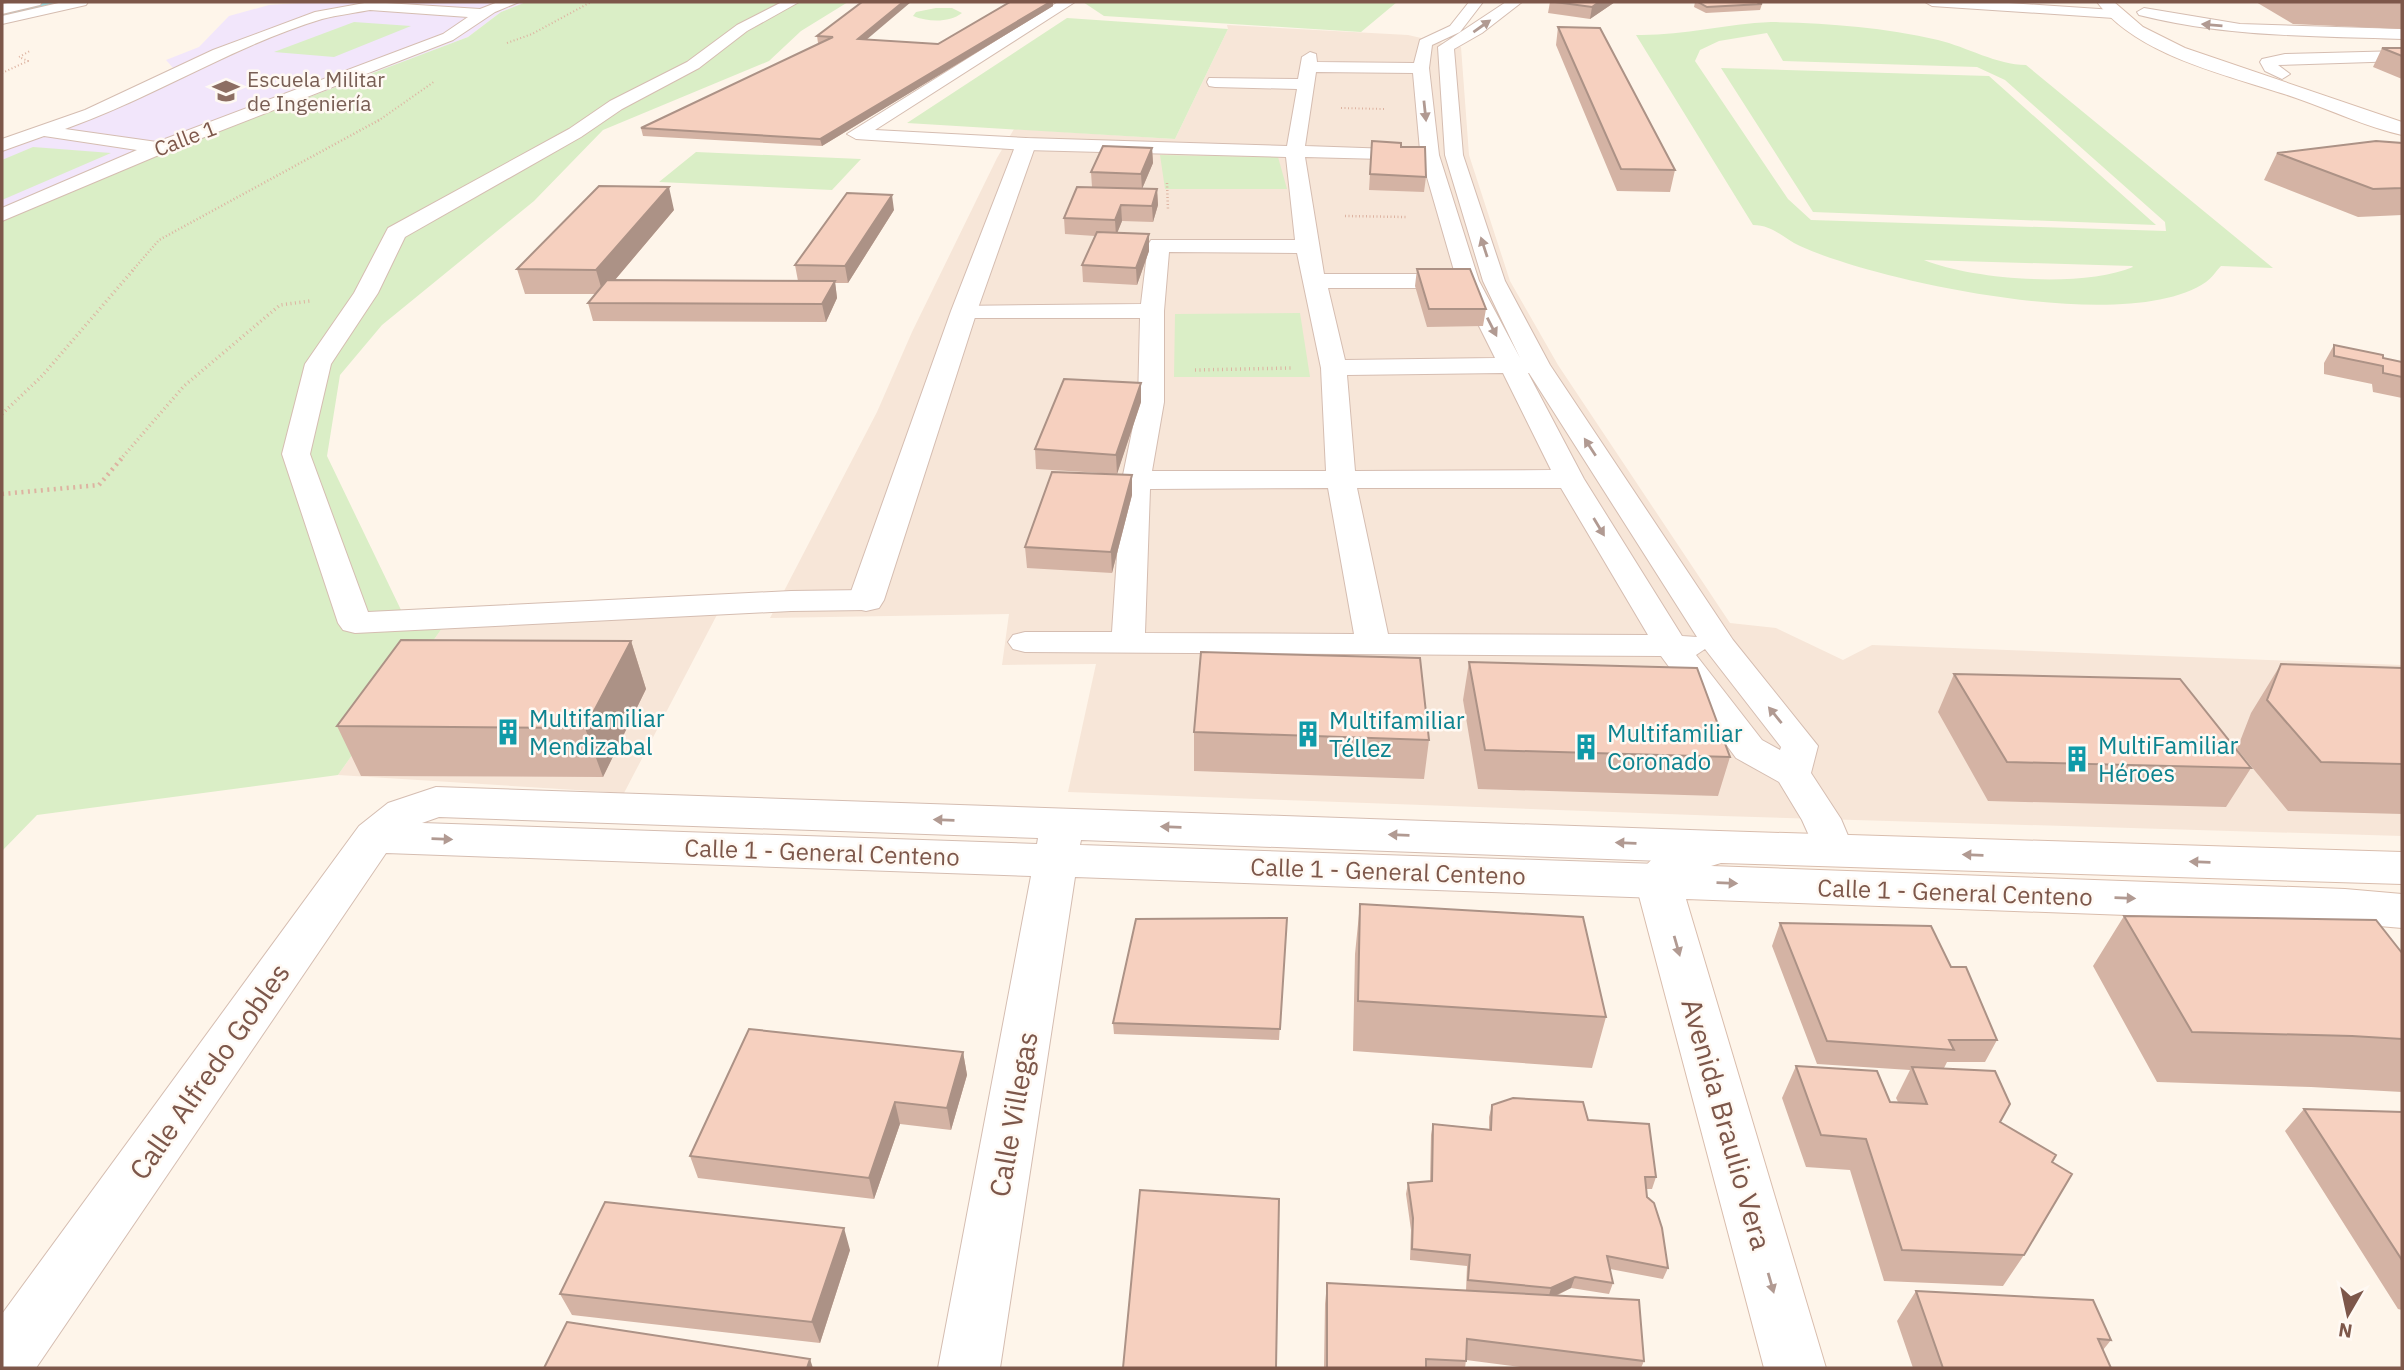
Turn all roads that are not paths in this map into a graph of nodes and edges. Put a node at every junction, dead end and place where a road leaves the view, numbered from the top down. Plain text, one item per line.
1 (34, 2) edge
2 (81, 2) edge
3 (512, 2) edge
4 (792, 2) edge
5 (1068, 2) edge
6 (1476, 2) edge
7 (1515, 2) edge
8 (1932, 2) edge
9 (2113, 6) edge
10 (2140, 7) edge
11 (2, 9) edge
12 (2239, 10) dead end
13 (485, 14) junction
14 (2, 20) edge
15 (2378, 33) junction
16 (2402, 34) edge
17 (2183, 44) dead end
18 (2402, 54) edge
19 (2293, 55) dead end
20 (1421, 68) junction
21 (2282, 74) junction
22 (1307, 78) junction
23 (1215, 82) dead end
24 (2402, 115) edge
25 (2402, 129) edge
26 (41, 131) junction
27 (1026, 144) junction
28 (2, 145) edge
29 (159, 148) junction
30 (1295, 153) junction
31 (1442, 155) junction
32 (2, 215) edge
33 (1307, 247) junction
34 (1314, 281) junction
35 (1481, 281) junction
36 (964, 311) junction
37 (1152, 311) junction
38 (1524, 365) junction
39 (1334, 368) junction
40 (1570, 479) junction
41 (1136, 480) junction
42 (1341, 481) junction
43 (866, 600) joint
44 (1025, 642) dead end
45 (1128, 643) junction
46 (1373, 645) junction
47 (1671, 646) junction
48 (1720, 647) junction
49 (1792, 773) junction
50 (436, 802) joint
51 (735, 831) junction
52 (374, 836) junction
53 (1059, 842) junction
54 (1719, 847) junction
55 (1288, 850) junction
56 (1834, 850) junction
57 (2269, 864) junction
58 (2402, 868) edge
59 (1658, 881) junction
60 (2345, 906) junction
61 (2402, 911) edge
62 (2402, 935) edge
63 (2, 1365) edge
64 (969, 1368) edge
65 (1795, 1368) edge

1 - 11 street
2 - 14 lane
3 - 13 lane, Calle 1
4 - 43 lane
5 - 27 lane
6 - 20 lane
31 -> 7 lane
8 - 9 lane
9 - 17 lane
9 - 25 street
15 -> 10 lane
10 - 21 street
12 - 15 lane
13 - 26 lane, Calle 1
13 - 29 lane, Calle 1
15 - 16 lane
18 - 19 lane
18 - 21 lane
20 - 22 lane
20 -> 31 lane
21 - 24 street
22 - 23 lane
22 - 30 lane
26 - 28 lane, Calle 1
26 - 29 lane
27 - 30 lane
27 - 36 street
29 - 32 lane, Calle 1
30 - 31 lane
30 - 33 lane
35 -> 31 lane
31 - 35 lane
33 - 34 lane
33 - 37 lane
34 - 35 lane
34 - 39 lane
35 - 38 lane
36 - 37 lane
36 - 43 street
37 - 41 lane
38 - 39 lane
38 - 40 lane
48 -> 38 lane
39 - 42 lane
40 - 42 lane
40 -> 47 lane
41 - 42 lane
41 - 45 lane
42 - 46 lane
44 - 45 lane
45 - 46 lane
46 - 47 lane
47 - 48 lane
47 - 49 lane
49 -> 48 lane
49 - 56 lane
50 - 51 street, Calle 1 - General Centeno
50 - 52 street, Calle Alfredo Gobles
52 -> 51 street, Calle 1 - General Centeno
51 - 53 street, Calle 1 - General Centeno
52 - 63 street, Calle Alfredo Gobles
53 - 55 street, Calle 1 - General Centeno
53 - 64 street, Calle Villegas
54 -> 55 street, Calle 1 - General Centeno
54 - 56 street, Calle 1 - General Centeno
54 - 59 street
55 - 59 street, Calle 1 - General Centeno
57 -> 56 street, Calle 1 - General Centeno
57 - 58 street, Calle 1 - General Centeno
57 - 60 street
59 -> 60 street, Calle 1 - General Centeno
59 -> 65 street, Avenida Braulio Vera
60 - 61 street, Calle 1 - General Centeno
60 - 62 street

